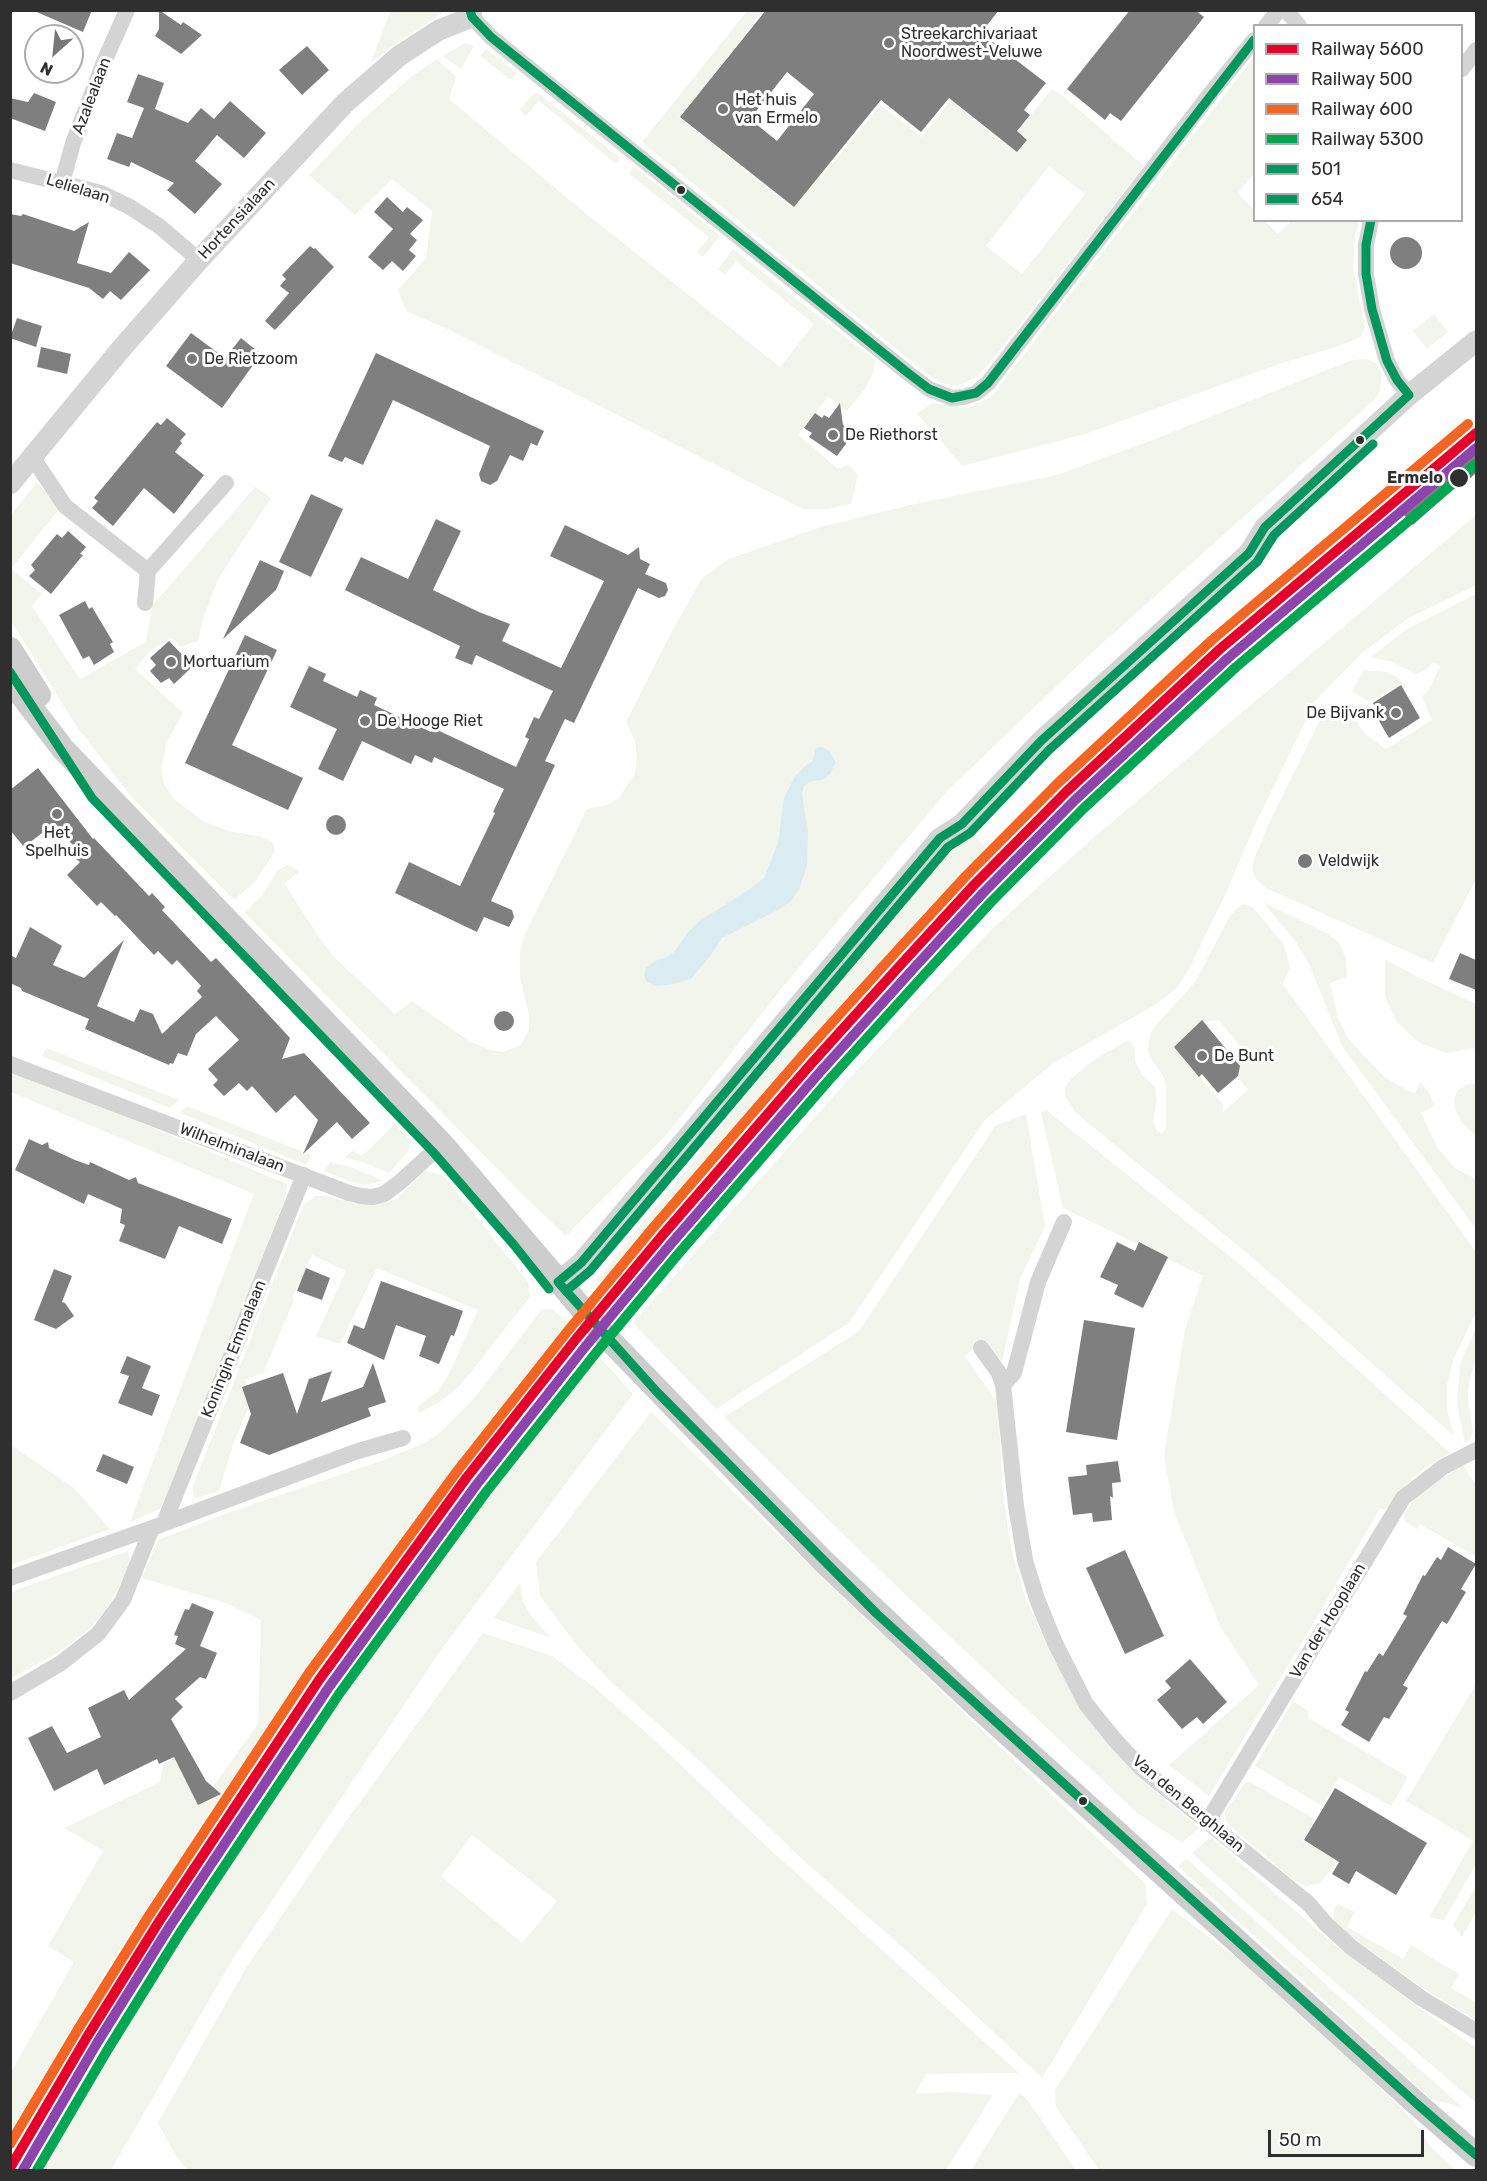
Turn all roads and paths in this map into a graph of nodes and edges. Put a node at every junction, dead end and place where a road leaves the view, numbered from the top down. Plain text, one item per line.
1 (127, 10) edge
2 (1279, 10) edge
3 (1286, 10) edge
4 (471, 14) edge
5 (1268, 24) edge
6 (1297, 24) edge
7 (1253, 41) edge
8 (1476, 50) edge
9 (1463, 66) edge
10 (10, 170) edge
11 (62, 183) junction
12 (1371, 222) edge
13 (199, 260) junction
14 (1476, 341) edge
15 (1409, 395) junction
16 (33, 458) junction
17 (226, 483) dead end
18 (10, 484) edge
19 (148, 572) junction
20 (145, 603) dead end
21 (10, 649) edge
22 (10, 680) edge
23 (101, 790) junction
24 (10, 1064) edge
25 (442, 1144) junction
26 (304, 1175) junction
27 (1064, 1222) dead end
28 (558, 1282) junction
29 (981, 1348) dead end
30 (1004, 1385) junction
31 (403, 1438) dead end
32 (1476, 1450) edge
33 (158, 1526) junction
34 (10, 1578) edge
35 (10, 1693) edge
36 (1208, 1821) junction
37 (1476, 2031) edge
38 (1476, 2155) edge

1 - 11 street, Azalealaan
2 - 5 street
3 - 6 street
4 - 7 street
4 - 13 street, Hortensialaan
8 - 9 street
10 - 11 street, Lelielaan
11 - 13 street, Lelielaan
12 - 15 street
13 - 16 street, Hortensialaan
14 - 15 street
15 - 28 street
16 - 18 street, Hortensialaan
16 - 19 street
17 - 19 street
19 - 20 street
21 - 23 main road
22 - 23 main road
23 - 25 main road
24 - 26 street, Wilhelminalaan
25 - 26 street, Wilhelminalaan
25 - 28 main road
26 - 33 street, Koningin Emmalaan
27 - 30 street
28 - 38 main road
29 - 30 street, Van den Berghlaan
30 - 36 street, Van den Berghlaan
31 - 33 street
32 - 36 street, Van der Hooplaan
33 - 34 street
33 - 35 street, Koningin Emmalaan
36 - 37 street, Van den Berghlaan

